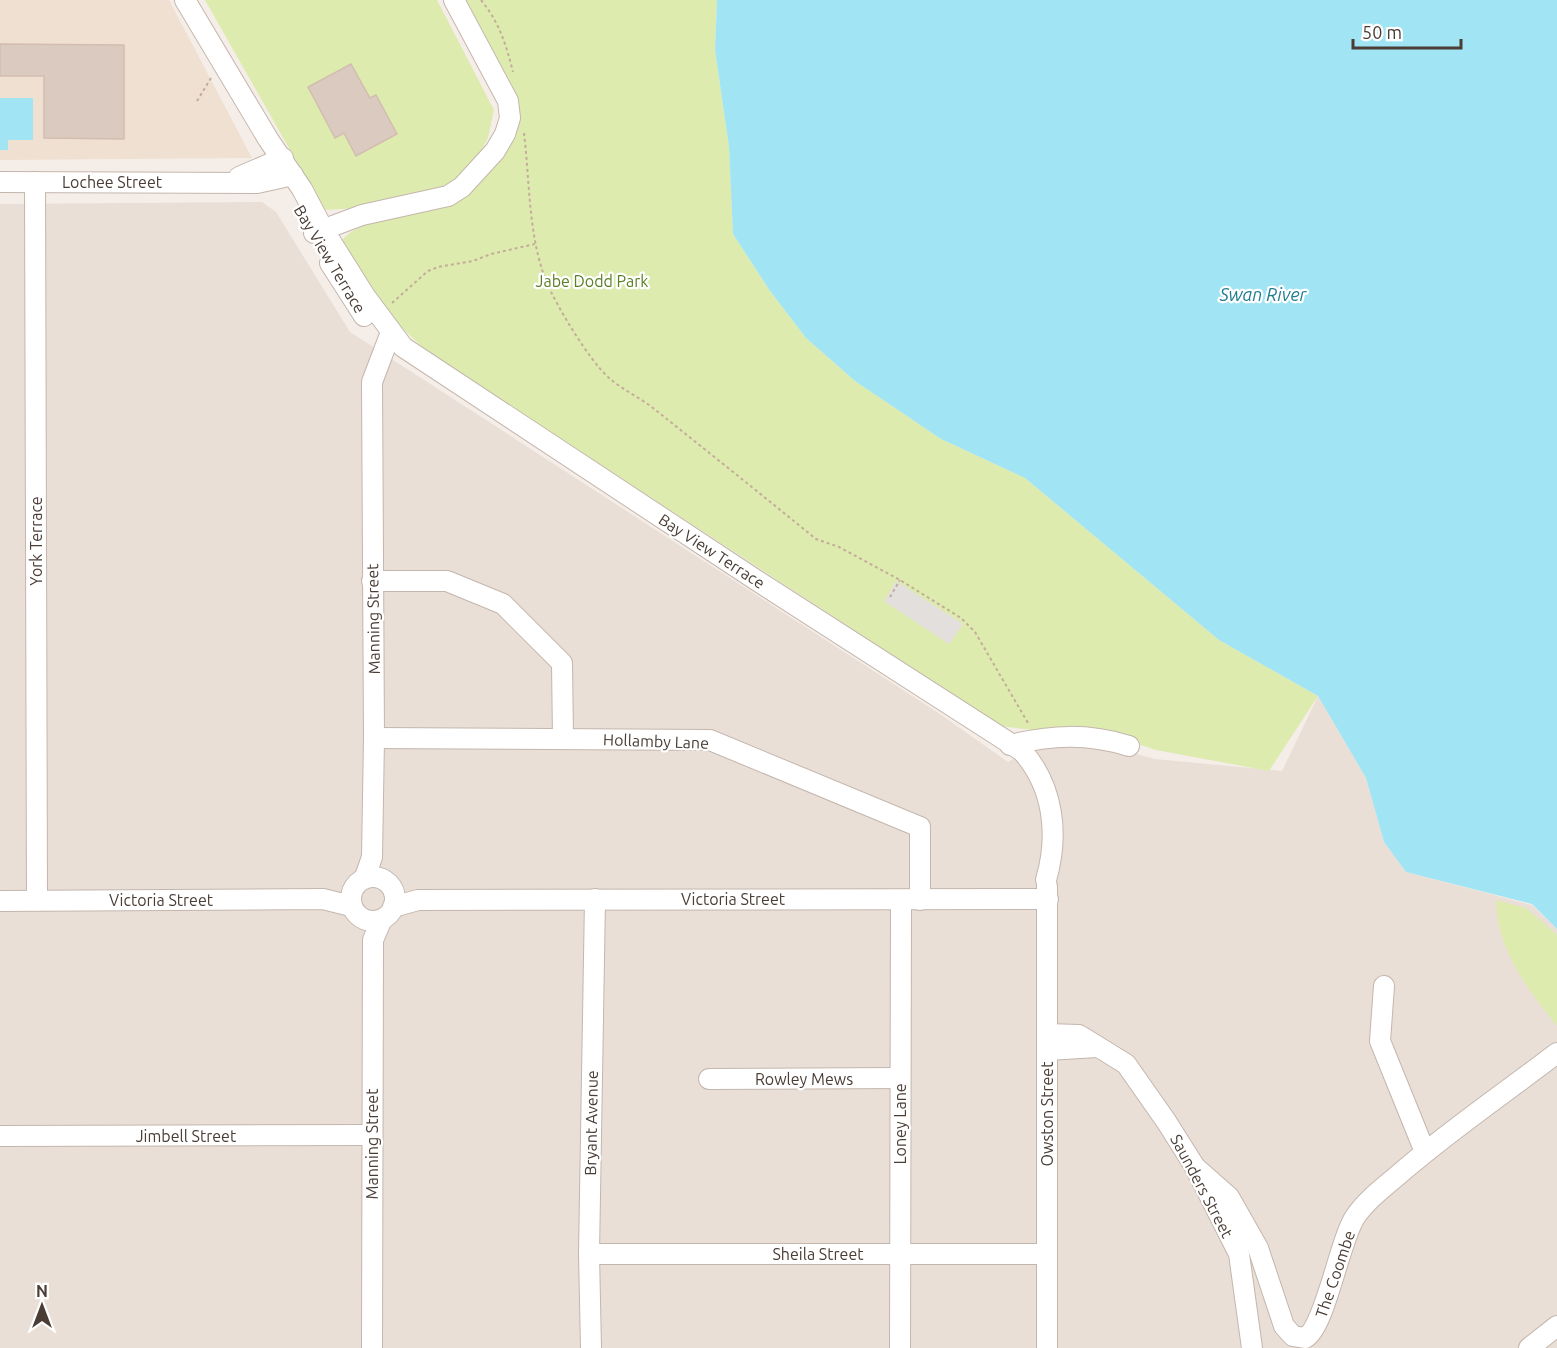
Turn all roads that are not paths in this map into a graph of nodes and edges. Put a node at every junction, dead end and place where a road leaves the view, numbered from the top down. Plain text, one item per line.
1 (185, 0) edge
2 (454, 0) edge
3 (283, 168) junction
4 (0, 182) edge
5 (35, 182) junction
6 (322, 238) junction
7 (392, 343) junction
8 (372, 580) junction
9 (374, 738) junction
10 (563, 739) junction
11 (1010, 745) junction
12 (1128, 746) dead end
13 (1037, 784) joint
14 (372, 857) junction
15 (359, 882) junction
16 (1047, 889) junction
17 (323, 899) junction
18 (388, 899) junction
19 (595, 899) junction
20 (37, 900) junction
21 (910, 900) junction
22 (0, 901) edge
23 (356, 912) junction
24 (373, 940) junction
25 (1384, 986) dead end
26 (1047, 1042) junction
27 (1557, 1053) edge
28 (900, 1078) junction
29 (709, 1080) dead end
30 (372, 1135) junction
31 (0, 1136) edge
32 (1425, 1152) junction
33 (1196, 1167) junction
34 (589, 1254) junction
35 (900, 1254) junction
36 (1047, 1254) junction
37 (1557, 1326) edge
38 (372, 1348) edge
39 (591, 1348) edge
40 (900, 1348) edge
41 (1047, 1348) edge
42 (1252, 1348) edge
43 (1529, 1348) edge

1 - 3 street, Bay View Terrace
2 - 6 street
3 - 5 street, Lochee Street
3 - 6 street, Bay View Terrace
4 - 5 street, Lochee Street
5 - 20 street, York Terrace
6 - 7 street, Bay View Terrace
6 - 7 street, Bay View Terrace
7 - 8 street, Manning Street
7 - 11 street, Bay View Terrace
8 - 9 street, Manning Street
8 - 10 street
9 - 10 street, Hollamby Lane
9 - 14 street, Manning Street
10 - 21 street, Hollamby Lane
11 - 12 street
11 - 13 street, Bay View Terrace
13 - 16 street, Owston Street
14 - 15 street, Manning Street
14 - 18 street
15 - 17 street, Victoria Street
15 - 18 street
15 - 23 street, Manning Street
16 - 21 street, Victoria Street
16 - 26 street, Owston Street
17 - 20 street, Victoria Street
17 - 23 street, Victoria Street
18 - 19 street, Victoria Street
18 - 23 street, Victoria Street
18 - 24 street, Manning Street
19 - 21 street, Victoria Street
19 - 34 street, Bryant Avenue
20 - 22 street, Victoria Street
21 - 28 street, Loney Lane
23 - 24 street, Manning Street
24 - 30 street, Manning Street
25 - 32 street
26 - 33 street, Saunders Street
26 - 36 street, Owston Street
27 - 32 street, The Coombe
28 - 29 street, Rowley Mews
28 - 35 street, Loney Lane
30 - 31 street, Jimbell Street
30 - 38 street, Manning Street
32 - 33 street, The Coombe
33 - 42 street, Saunders Street
34 - 35 street, Sheila Street
34 - 39 street, Bryant Avenue
35 - 36 street, Sheila Street
35 - 40 street, Loney Lane
36 - 41 street, Owston Street
37 - 43 street

